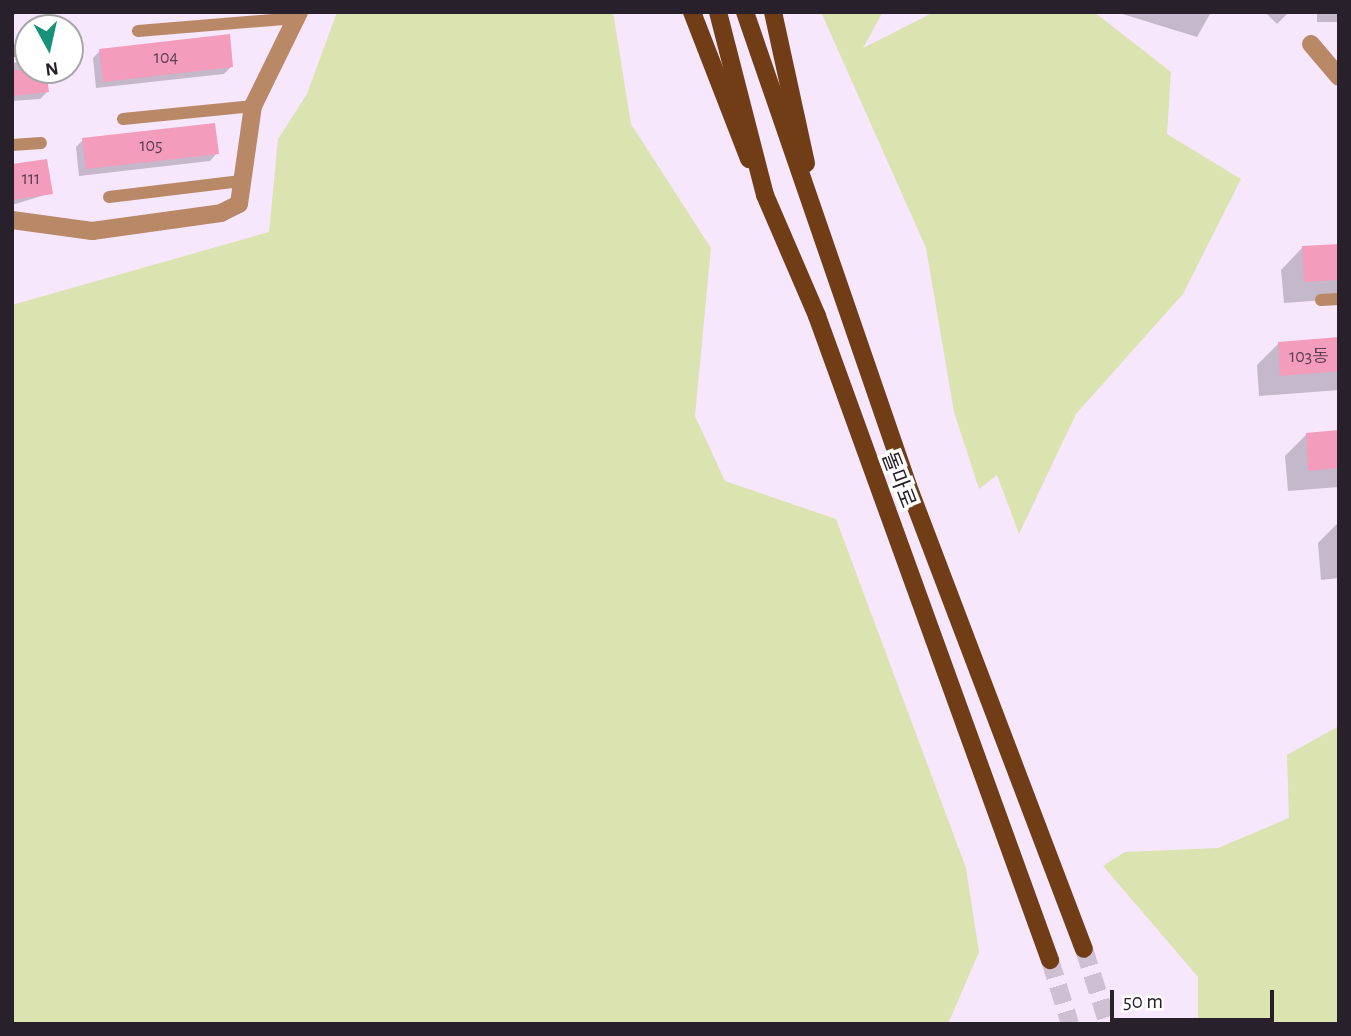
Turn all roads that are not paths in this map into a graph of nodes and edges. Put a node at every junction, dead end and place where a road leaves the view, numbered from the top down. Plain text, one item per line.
1 (692, 12) edge
2 (718, 12) edge
3 (746, 12) edge
4 (774, 12) edge
5 (298, 15) edge
6 (138, 31) dead end
7 (1311, 44) dead end
8 (1339, 77) edge
9 (253, 106) junction
10 (123, 119) dead end
11 (41, 143) dead end
12 (12, 145) edge
13 (242, 181) junction
14 (765, 195) junction
15 (109, 197) dead end
16 (12, 220) edge
17 (817, 221) junction
18 (1339, 299) edge
19 (1321, 300) dead end
20 (1084, 949) tunnel mouth
21 (1050, 960) tunnel mouth

1 - 14 main road
2 - 14 main road, 돌마로
3 - 17 main road, 돌마로
4 - 17 main road
5 - 6 lane
5 - 9 street
7 - 8 street
9 - 10 lane
9 - 13 street
11 - 12 lane
13 - 15 lane
13 - 16 street
14 - 21 main road, 돌마로
17 - 20 main road, 돌마로
18 - 19 lane

